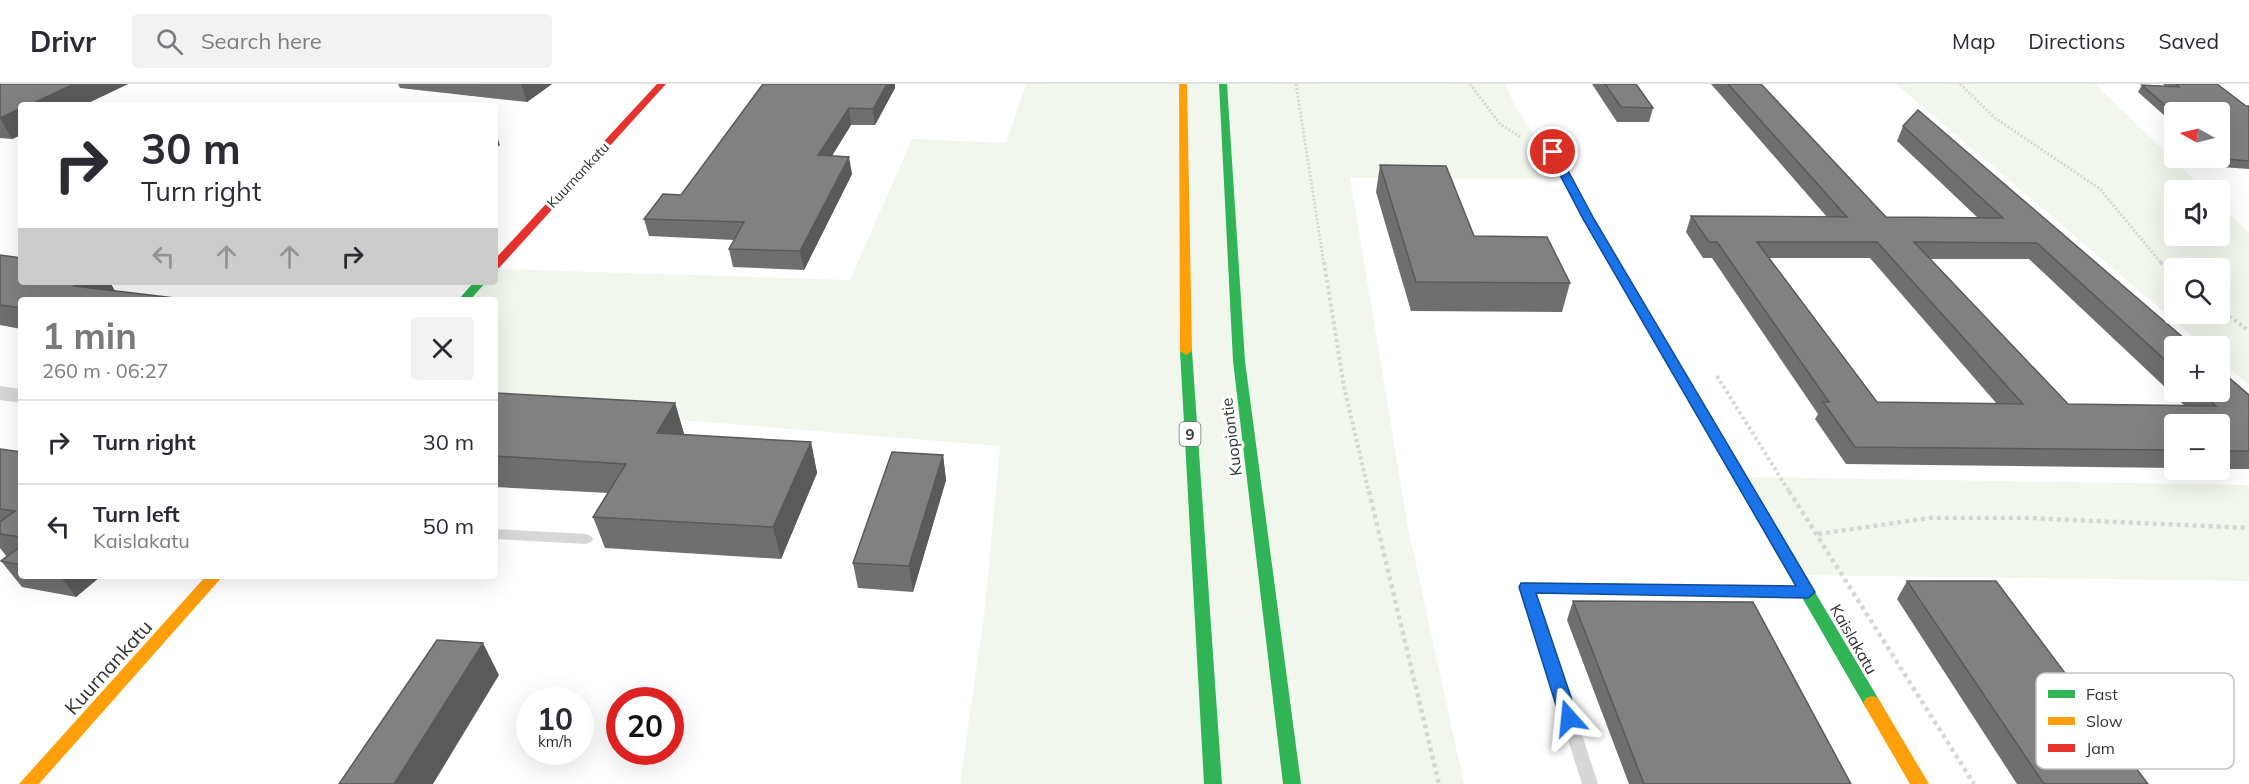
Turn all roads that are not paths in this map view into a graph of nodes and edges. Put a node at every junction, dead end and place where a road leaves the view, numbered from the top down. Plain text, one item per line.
1 (662, 84) edge
2 (1183, 84) edge
3 (1223, 84) edge
4 (1545, 137) dead end
5 (498, 263) edge
6 (477, 285) edge
7 (467, 297) edge
8 (0, 393) edge
9 (18, 396) edge
10 (498, 534) edge
11 (586, 539) dead end
12 (212, 579) edge
13 (1808, 592) junction
14 (28, 784) edge
15 (1213, 784) edge
16 (1292, 784) edge
17 (1590, 784) edge
18 (1920, 784) edge

1 - 5 main road, Kuurnankatu
2 - 15 main road, 9
3 - 16 main road, Kuopiontie
4 - 13 main road, Kaislakatu
6 - 7 main road
8 - 9 street
10 - 11 lane
12 - 14 main road, Kuurnankatu
13 - 17 lane
13 - 18 main road, Kaislakatu

